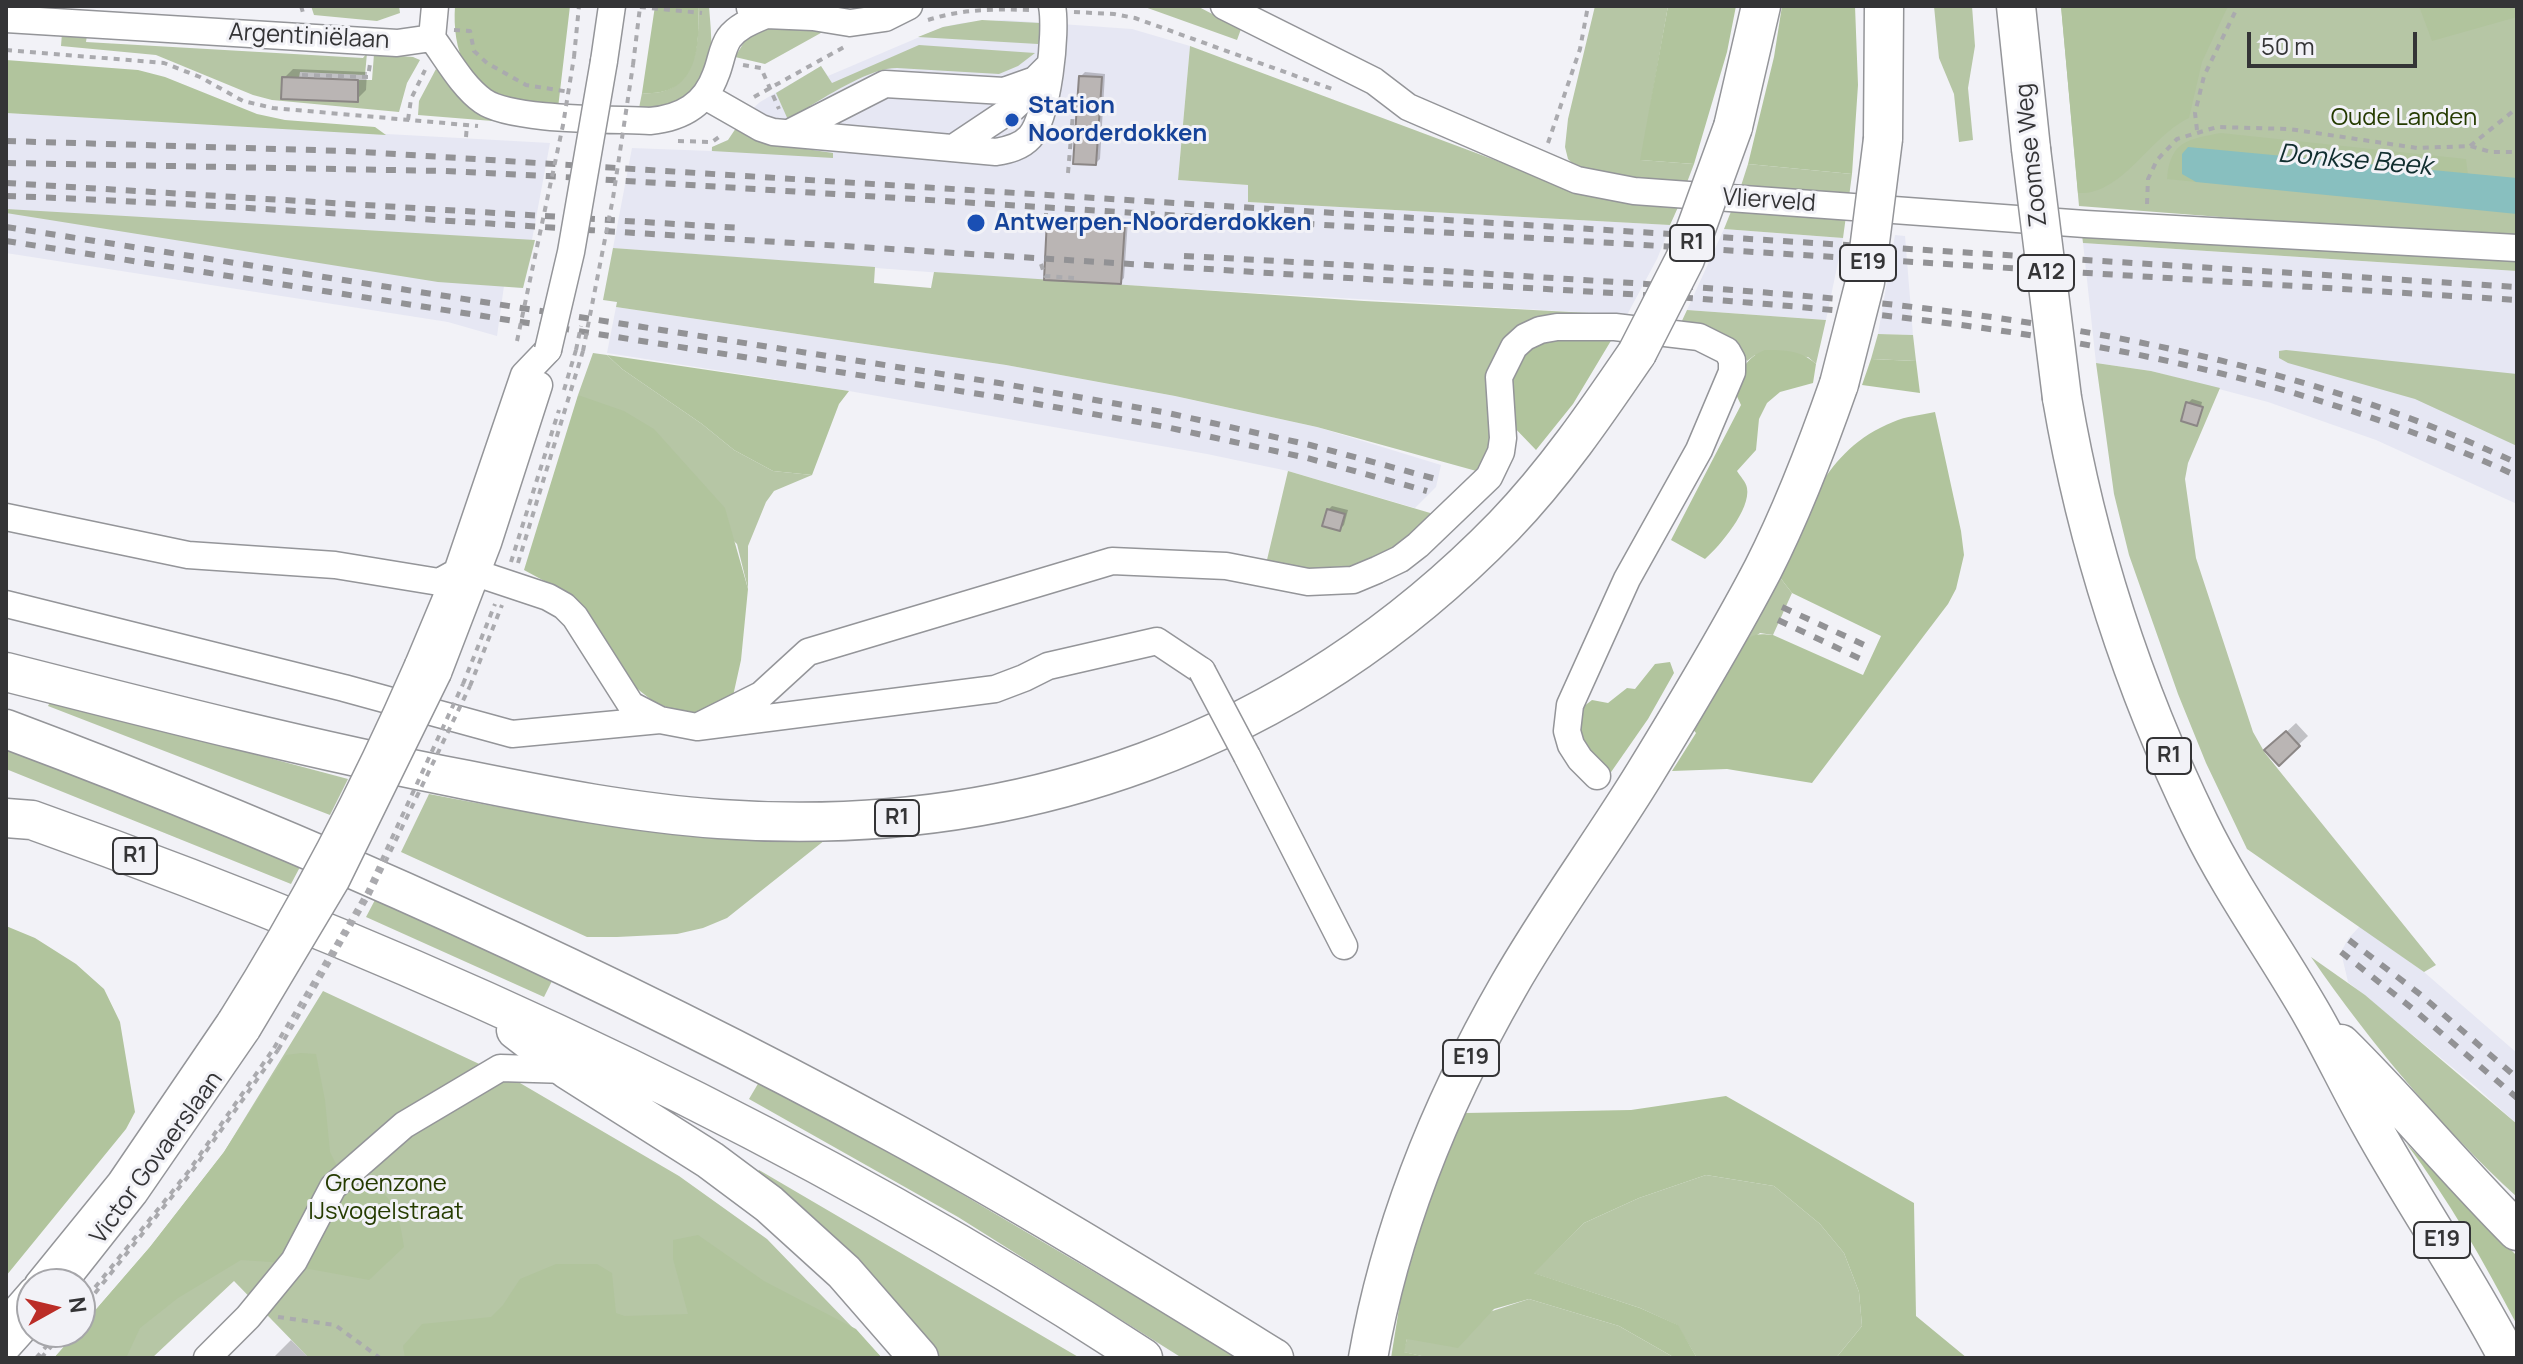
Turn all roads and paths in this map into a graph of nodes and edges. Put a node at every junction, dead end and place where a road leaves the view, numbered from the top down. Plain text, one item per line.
1 (579, 6) edge
2 (612, 6) edge
3 (1224, 6) edge
4 (1588, 6) edge
5 (1761, 6) edge
6 (1884, 6) edge
7 (2016, 6) edge
8 (2238, 6) edge
9 (640, 7) edge
10 (1053, 9) edge
11 (771, 11) edge
12 (702, 13) dead end
13 (915, 14) edge
14 (6, 19) edge
15 (433, 25) edge
16 (372, 42) junction
17 (6, 50) edge
18 (1049, 66) junction
19 (763, 72) dead end
20 (302, 75) dead end
21 (1333, 90) dead end
22 (579, 93) dead end
23 (705, 96) junction
24 (625, 99) dead end
25 (641, 102) dead end
26 (1074, 102) dead end
27 (2517, 108) edge
28 (467, 125) dead end
29 (2197, 131) junction
30 (789, 133) junction
31 (466, 137) dead end
32 (2470, 146) junction
33 (2515, 152) dead end
34 (1541, 165) junction
35 (1068, 173) dead end
36 (1046, 213) dead end
37 (2146, 226) junction
38 (1078, 227) dead end
39 (2517, 248) edge
40 (1041, 264) dead end
41 (1074, 278) dead end
42 (517, 341) dead end
43 (2062, 398) joint
44 (6, 517) edge
45 (467, 573) junction
46 (511, 584) junction
47 (6, 604) edge
48 (428, 669) junction
49 (6, 672) edge
50 (463, 684) dead end
51 (660, 720) junction
52 (697, 727) junction
53 (6, 729) edge
54 (1597, 776) dead end
55 (19, 819) edge
56 (1344, 946) dead end
57 (467, 992) junction
58 (2313, 1016) junction
59 (276, 1049) junction
60 (568, 1070) junction
61 (2517, 1231) edge
62 (51, 1268) edge
63 (76, 1268) edge
64 (96, 1289) edge
65 (248, 1317) junction
66 (207, 1358) edge
67 (380, 1358) edge
68 (919, 1358) edge
69 (1143, 1358) edge
70 (1274, 1358) edge
71 (1368, 1358) edge
72 (2508, 1358) edge

1 - 42 path, bridge
2 - 45 street, bridge
3 - 34 street, Vlierveld
4 - 34 path
5 - 49 highway, R1, bridge
6 - 71 highway, E19, bridge
7 - 43 highway, Zoomse Weg / A12, bridge
8 - 29 path
9 - 12 path
9 - 46 path, bridge
10 - 13 path
10 - 18 street
10 - 21 path
11 - 13 street
11 - 23 street
14 - 16 street, Argentiniëlaan
15 - 16 street, Argentiniëlaan
15 - 17 path
15 - 22 path
15 - 23 street
16 - 20 path
18 - 30 street
18 - 30 street
19 - 30 path
23 - 30 street
24 - 25 path
26 - 35 path
27 - 32 path
28 - 31 path
29 - 32 path
29 - 37 path
32 - 33 path
34 - 37 street, Vlierveld
36 - 38 path
37 - 39 street, Vlierveld
40 - 41 path
43 - 58 highway, R1
44 - 45 street
45 - 46 street
45 - 48 street
46 - 51 street
46 - 59 path, bridge
47 - 51 street
48 - 62 street, bridge
48 - 63 street, Victor Govaerslaan, bridge
50 - 59 path, bridge
51 - 52 street
52 - 54 street
52 - 56 street, bridge
53 - 70 highway
55 - 57 highway, R1
57 - 60 highway, R1
57 - 69 highway, R1
58 - 61 highway, R1
58 - 72 highway, E19
59 - 64 path
60 - 65 street
60 - 68 highway, R1
65 - 66 street
65 - 67 path

